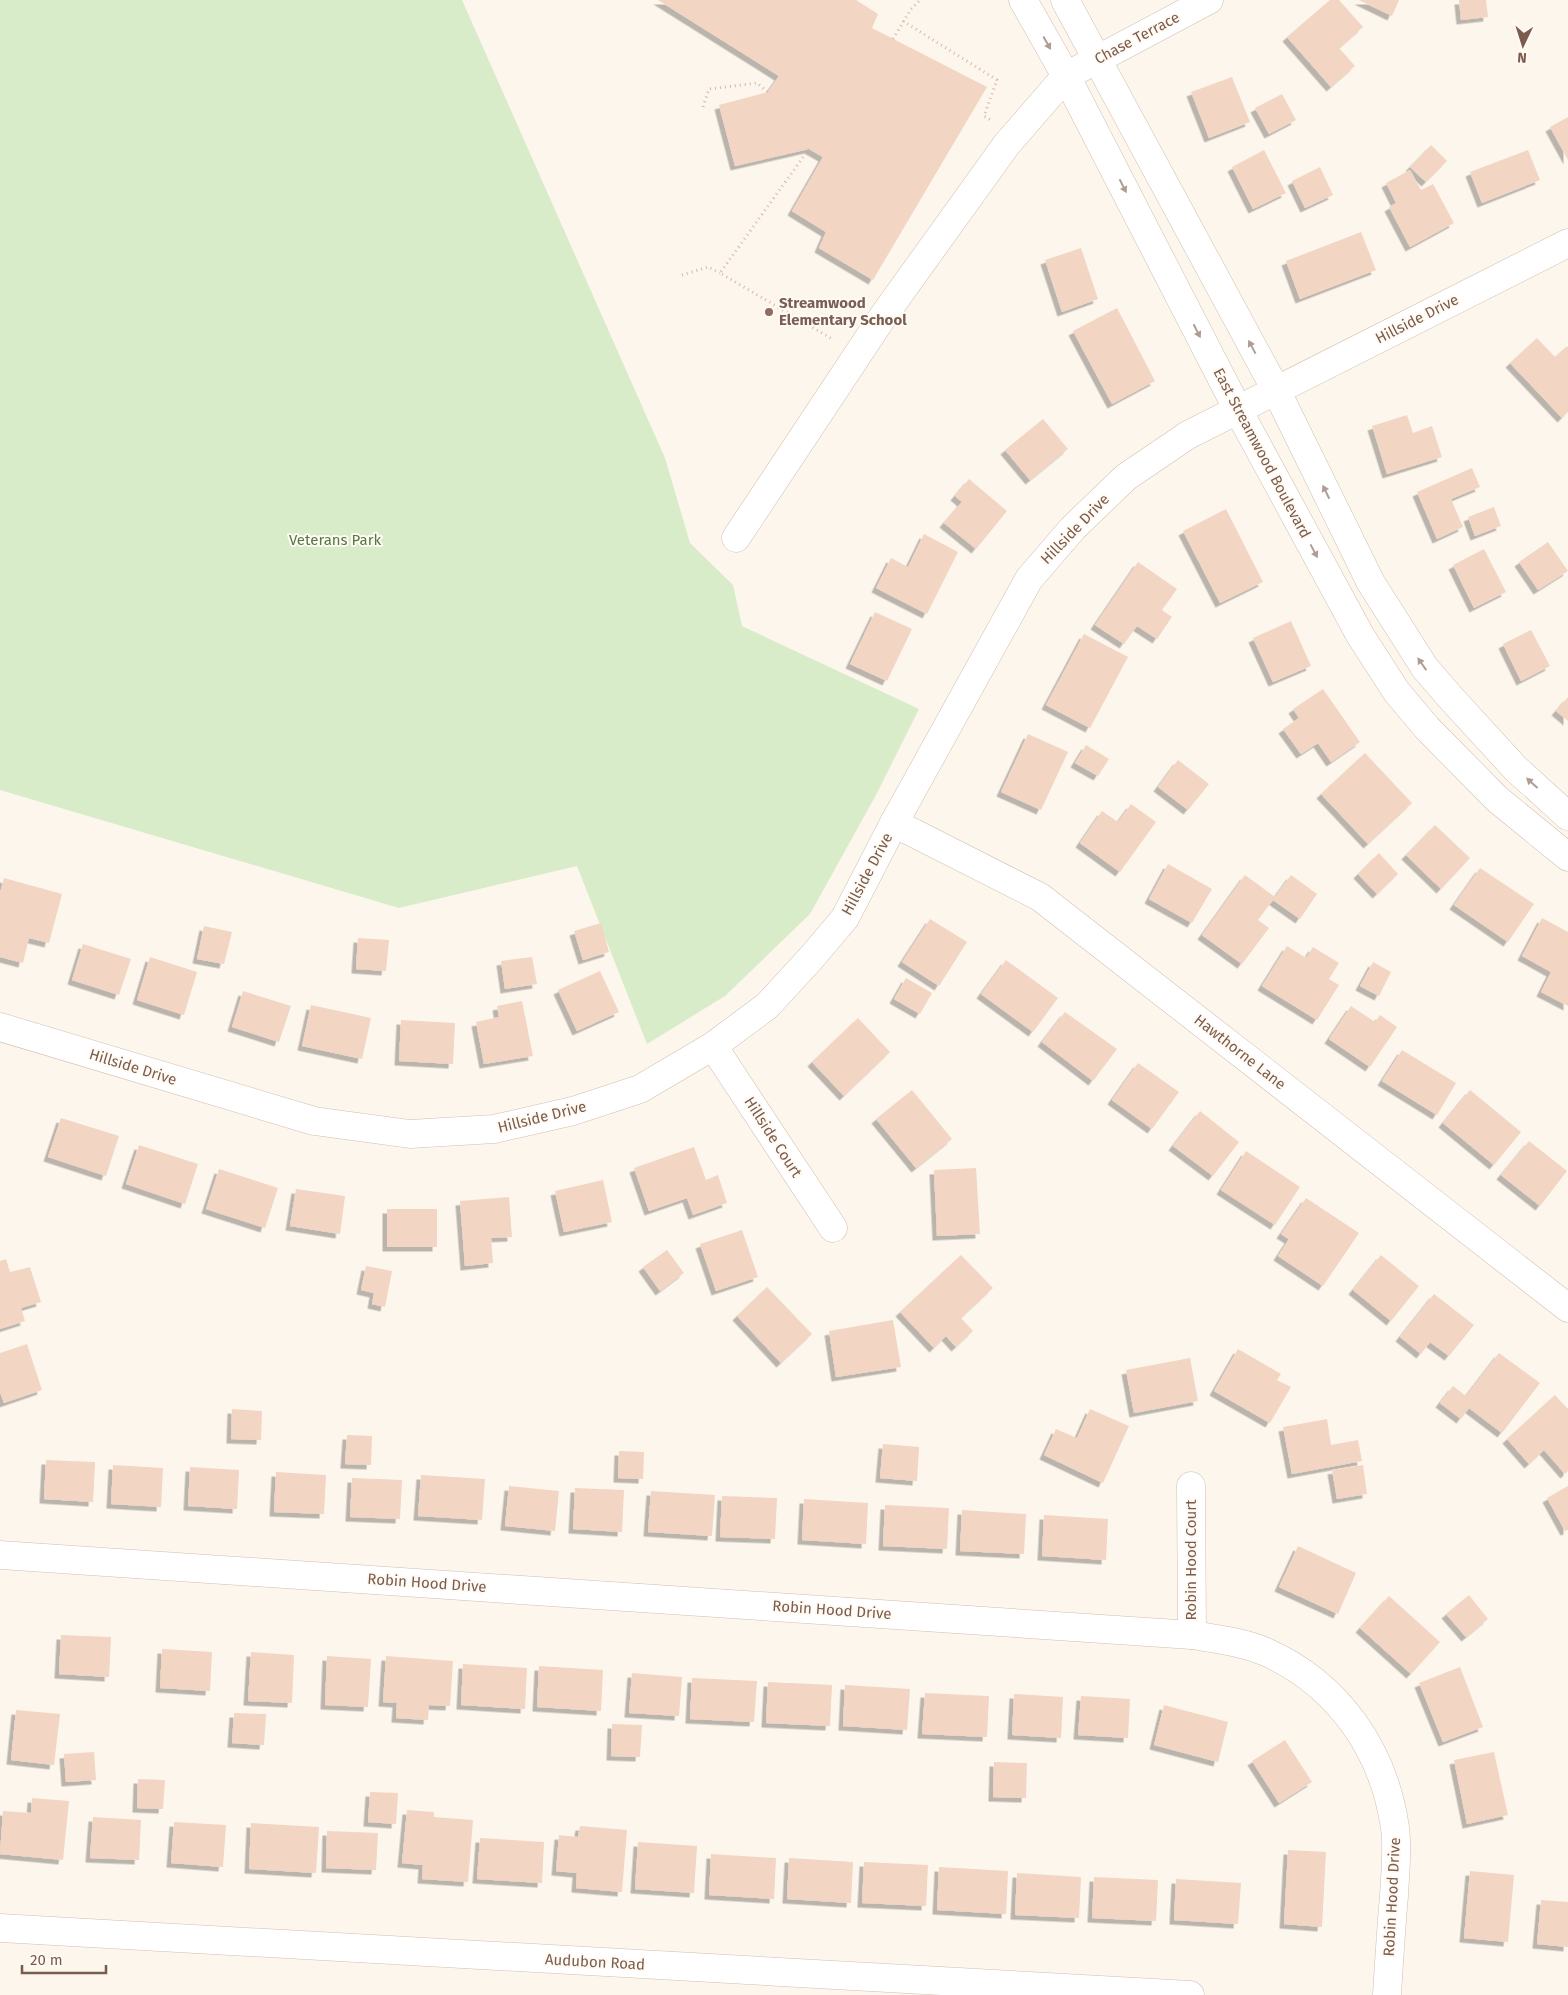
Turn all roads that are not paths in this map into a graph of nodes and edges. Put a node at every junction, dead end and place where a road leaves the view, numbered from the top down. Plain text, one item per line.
1 (1023, 0) edge
2 (1065, 0) edge
3 (1209, 0) edge
4 (1097, 59) junction
5 (1066, 76) junction
6 (1568, 243) edge
7 (1276, 390) junction
8 (1238, 410) junction
9 (736, 538) dead end
10 (1568, 816) edge
11 (894, 823) junction
12 (1568, 857) edge
13 (0, 1026) edge
14 (713, 1046) junction
15 (833, 1228) dead end
16 (1568, 1308) edge
17 (1191, 1486) dead end
18 (0, 1555) edge
19 (1192, 1635) junction
20 (0, 1928) edge
21 (1190, 1995) edge
22 (1387, 1995) edge

1 -> 5 street, East Streamwood Boulevard
2 - 4 street
3 - 4 street, Chase Terrace
4 - 5 street, Chase Terrace
7 -> 4 street
5 -> 8 street, East Streamwood Boulevard
5 - 9 street
6 - 7 street, Hillside Drive
7 - 8 street, Hillside Drive
10 -> 7 street
8 - 11 street, Hillside Drive
8 -> 12 street, East Streamwood Boulevard
11 - 14 street, Hillside Drive
11 - 16 street, Hawthorne Lane
13 - 14 street, Hillside Drive
14 - 15 street, Hillside Court
17 - 19 street, Robin Hood Court
18 - 19 street, Robin Hood Drive
19 - 22 street, Robin Hood Drive
20 - 21 street, Audubon Road

